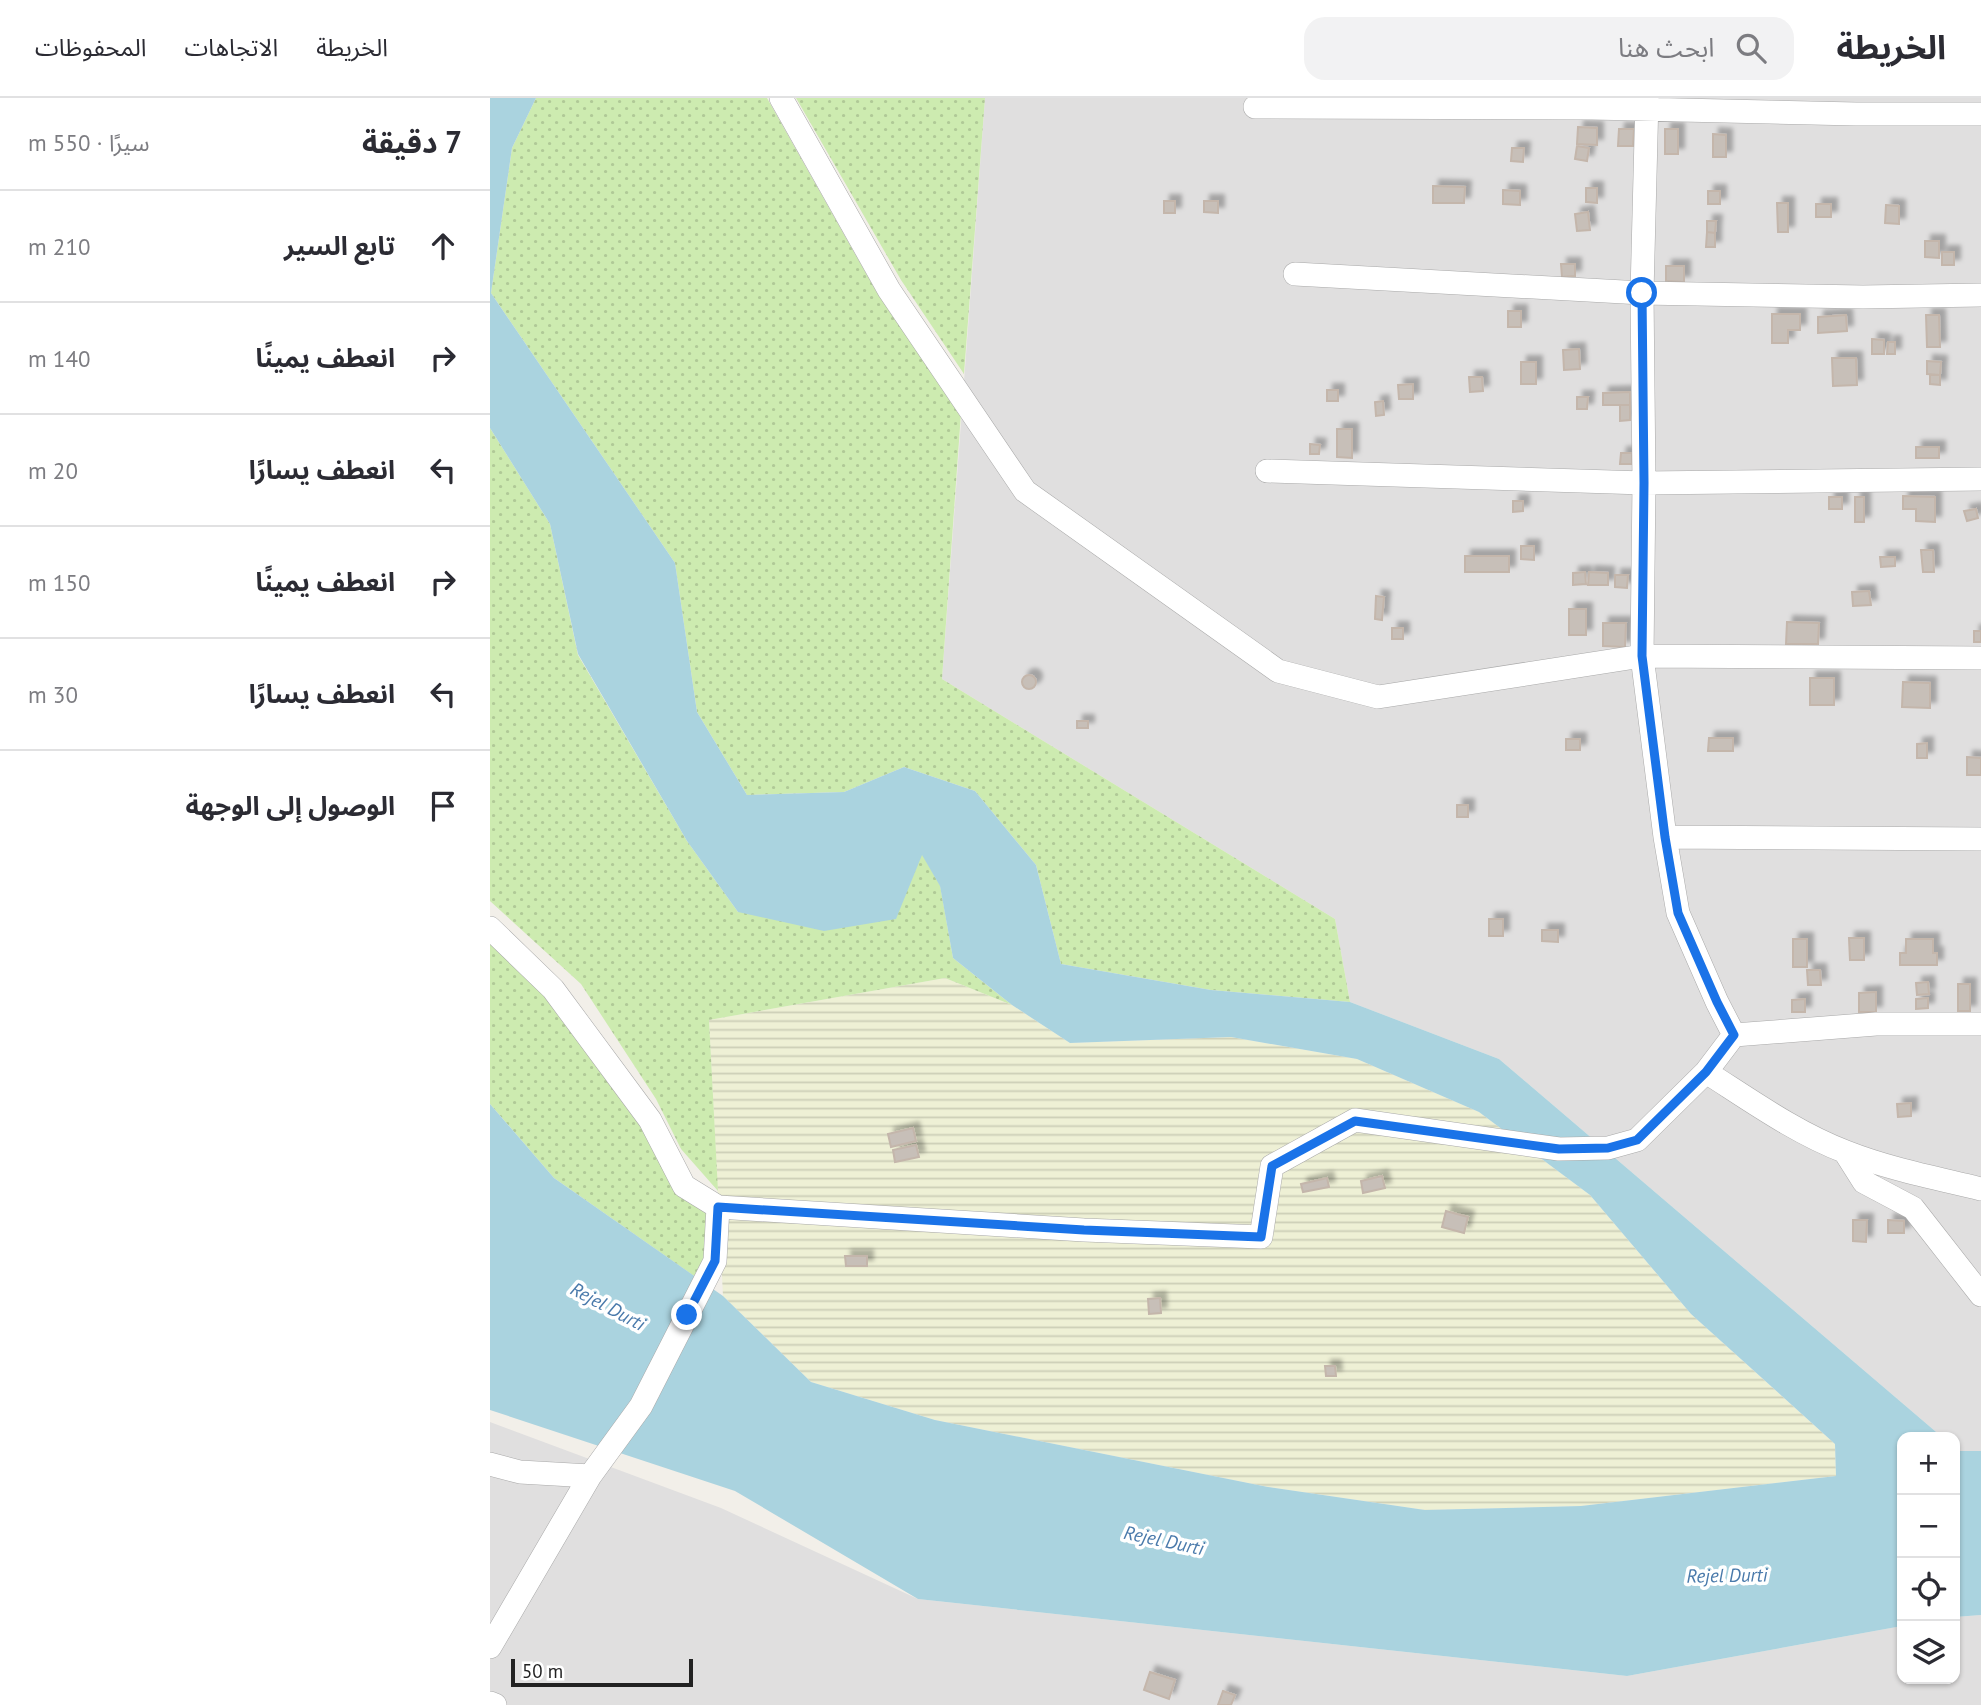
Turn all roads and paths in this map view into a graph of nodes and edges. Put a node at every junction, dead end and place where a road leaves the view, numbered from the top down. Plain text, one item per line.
1 (781, 98) edge
2 (1647, 104) edge
3 (1255, 107) dead end
4 (1981, 114) edge
5 (1295, 274) dead end
6 (1642, 293) junction
7 (1981, 295) edge
8 (1267, 471) dead end
9 (1981, 479) edge
10 (1644, 483) junction
11 (1642, 656) junction
12 (1981, 658) edge
13 (1665, 837) junction
14 (1981, 839) edge
15 (490, 928) edge
16 (1981, 1024) edge
17 (1734, 1035) junction
18 (1706, 1072) junction
19 (1845, 1152) junction
20 (1981, 1189) edge
21 (718, 1207) junction
22 (1981, 1295) edge
23 (490, 1464) edge
24 (590, 1476) junction
25 (490, 1647) edge

1 - 11 street
2 - 3 street
2 - 4 street
2 - 6 street
5 - 6 street
6 - 7 street
6 - 10 street
8 - 10 street
9 - 10 street
10 - 11 street
11 - 12 street
11 - 13 street
13 - 14 street
13 - 17 street
15 - 21 street
16 - 17 street
17 - 18 street
18 - 19 street
18 - 21 street
19 - 20 street
19 - 22 street
21 - 24 street
23 - 24 street
24 - 25 street

